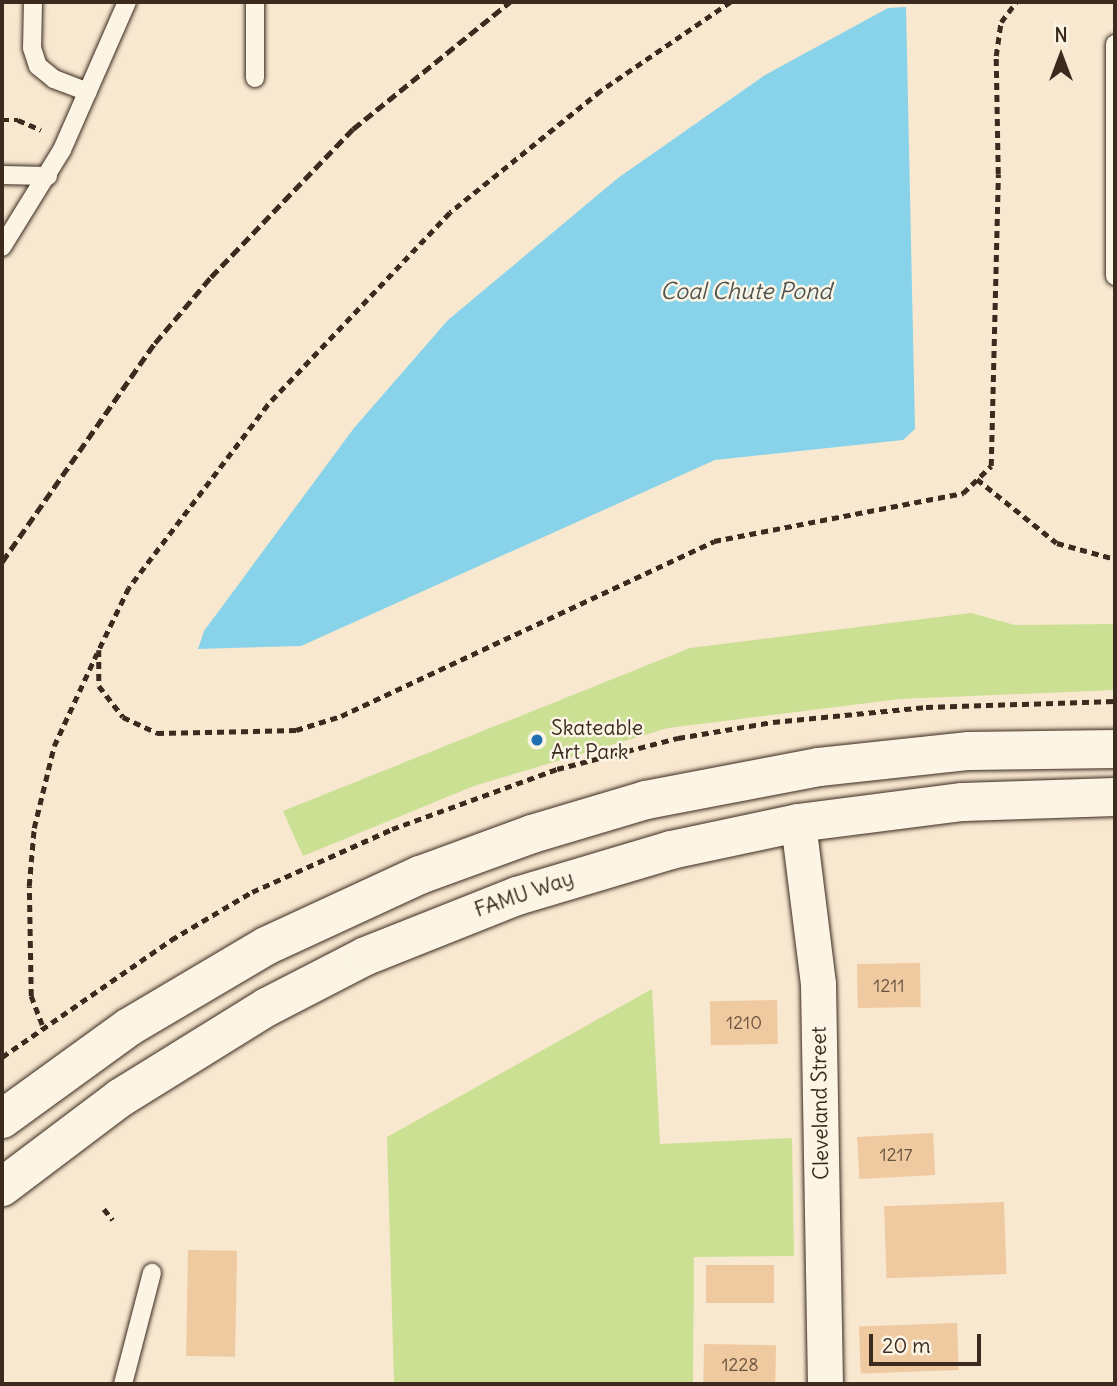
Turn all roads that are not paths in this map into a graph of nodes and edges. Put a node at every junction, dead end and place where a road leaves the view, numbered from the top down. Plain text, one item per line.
1 (33, 2) edge
2 (127, 2) edge
3 (256, 2) edge
4 (1115, 44) edge
5 (255, 78) dead end
6 (88, 92) junction
7 (2, 175) edge
8 (48, 176) junction
9 (2, 247) edge
10 (1115, 276) edge
11 (1115, 749) edge
12 (1115, 797) edge
13 (798, 823) junction
14 (2, 1119) edge
15 (2, 1187) edge
16 (152, 1273) dead end
17 (123, 1384) edge
18 (825, 1384) edge

1 - 6 lane
2 - 6 lane
3 - 5 lane
4 - 10 lane
6 - 8 lane
7 - 8 lane
8 - 9 lane
11 - 14 street
12 - 13 street, FAMU Way
13 - 15 street, FAMU Way
13 - 18 street, Cleveland Street
16 - 17 lane

